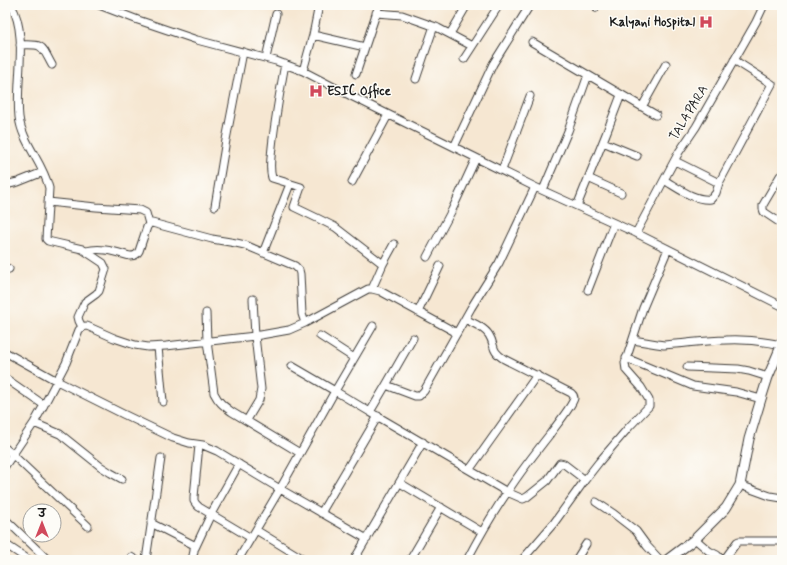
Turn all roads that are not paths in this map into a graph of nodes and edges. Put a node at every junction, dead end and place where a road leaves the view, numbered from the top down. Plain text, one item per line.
1 (11, 5) edge
2 (99, 5) edge
3 (319, 5) edge
4 (378, 5) edge
5 (467, 5) edge
6 (489, 5) edge
7 (530, 5) edge
8 (598, 5) edge
9 (764, 5) edge
10 (498, 7) edge
11 (596, 10) dead end
12 (376, 13) junction
13 (276, 14) dead end
14 (436, 27) junction
15 (450, 34) junction
16 (313, 35) junction
17 (532, 42) dead end
18 (20, 45) junction
19 (472, 46) junction
20 (365, 47) junction
21 (243, 52) junction
22 (266, 58) junction
23 (464, 59) dead end
24 (734, 60) junction
25 (285, 64) junction
26 (666, 64) dead end
27 (52, 65) dead end
28 (303, 71) junction
29 (356, 74) dead end
30 (588, 75) junction
31 (416, 78) dead end
32 (621, 95) junction
33 (530, 96) dead end
34 (642, 107) junction
35 (388, 115) junction
36 (656, 115) dead end
37 (603, 142) junction
38 (454, 147) junction
39 (637, 156) dead end
40 (476, 158) junction
41 (675, 161) junction
42 (502, 170) junction
43 (43, 172) junction
44 (781, 176) edge
45 (588, 178) junction
46 (664, 180) junction
47 (352, 182) dead end
48 (718, 183) junction
49 (290, 184) junction
50 (5, 186) edge
51 (536, 187) junction
52 (543, 190) junction
53 (621, 192) dead end
54 (48, 202) junction
55 (215, 206) dead end
56 (577, 206) junction
57 (614, 223) junction
58 (149, 224) junction
59 (782, 224) edge
60 (636, 233) junction
61 (394, 244) dead end
62 (668, 249) junction
63 (86, 251) junction
64 (263, 253) junction
65 (427, 257) dead end
66 (383, 264) junction
67 (440, 266) dead end
68 (372, 289) junction
69 (588, 290) dead end
70 (253, 299) dead end
71 (782, 306) edge
72 (418, 312) junction
73 (206, 313) dead end
74 (465, 319) junction
75 (305, 323) junction
76 (373, 326) dead end
77 (82, 327) junction
78 (457, 333) junction
79 (256, 336) junction
80 (320, 336) dead end
81 (413, 338) dead end
82 (633, 340) junction
83 (207, 341) junction
84 (782, 345) edge
85 (158, 347) junction
86 (6, 354) edge
87 (354, 358) junction
88 (626, 358) junction
89 (292, 366) dead end
90 (687, 367) dead end
91 (537, 376) junction
92 (768, 377) junction
93 (5, 378) edge
94 (57, 381) junction
95 (386, 385) junction
96 (335, 391) junction
97 (761, 399) junction
98 (163, 402) dead end
99 (44, 405) junction
100 (370, 412) junction
101 (378, 416) junction
102 (247, 420) junction
103 (34, 423) junction
104 (423, 442) junction
105 (199, 445) junction
106 (5, 448) edge
107 (300, 453) junction
108 (13, 454) junction
109 (161, 458) dead end
110 (239, 464) junction
111 (5, 466) edge
112 (470, 469) junction
113 (122, 478) dead end
114 (585, 480) junction
115 (400, 483) junction
116 (740, 485) junction
117 (280, 489) junction
118 (507, 492) junction
119 (782, 498) edge
120 (596, 502) dead end
121 (441, 507) junction
122 (321, 513) junction
123 (211, 514) junction
124 (5, 519) edge
125 (151, 523) junction
126 (88, 526) dead end
127 (256, 530) junction
128 (482, 532) junction
129 (251, 538) junction
130 (367, 539) junction
131 (695, 539) junction
132 (782, 541) edge
133 (5, 544) edge
134 (586, 544) dead end
135 (195, 548) junction
136 (295, 558) edge
137 (29, 560) edge
138 (48, 560) edge
139 (146, 560) edge
140 (192, 560) edge
141 (238, 560) edge
142 (305, 560) edge
143 (354, 560) edge
144 (410, 560) edge
145 (467, 560) edge
146 (522, 560) edge
147 (576, 560) edge
148 (660, 560) edge
149 (667, 560) edge
150 (723, 560) edge

1 - 18 street
2 - 21 street
3 - 16 street
4 - 12 street
5 - 15 street
6 - 10 street
7 - 38 street
8 - 11 lane
9 - 24 street, TALAPARA
10 - 19 street
12 - 14 street
12 - 20 street
13 - 22 street
14 - 15 street
14 - 31 street
15 - 19 street
16 - 20 street
16 - 28 street
17 - 30 street
18 - 27 street
18 - 43 street
19 - 23 street
20 - 29 street
21 - 22 street
21 - 55 street
22 - 25 street
24 - 41 street, TALAPARA
24 - 48 street
25 - 28 street
25 - 49 street
26 - 34 street
28 - 35 street
30 - 32 street
30 - 52 street
32 - 34 street
32 - 37 street
33 - 42 street
34 - 36 street
35 - 38 street
35 - 47 street
37 - 39 street
37 - 45 street
38 - 40 street
40 - 42 street
40 - 65 street
41 - 46 street, TALAPARA
41 - 48 street
42 - 51 street
43 - 50 street
43 - 54 street
44 - 59 street
45 - 53 street
45 - 56 street
46 - 48 street
46 - 60 street, TALAPARA
49 - 64 street
49 - 66 street
51 - 52 street
51 - 74 street
52 - 56 street
54 - 58 street
54 - 63 street
56 - 57 street
57 - 60 street
57 - 69 street
58 - 63 street
58 - 64 street
60 - 62 street
61 - 66 street
62 - 71 street
62 - 82 street
63 - 77 street
64 - 75 street
66 - 68 street
67 - 72 street
68 - 72 street
68 - 75 street
70 - 79 street
72 - 78 street
73 - 83 street
74 - 78 street
74 - 91 street
75 - 79 street
76 - 87 street
77 - 85 street
77 - 94 street
78 - 95 street
79 - 83 street
79 - 102 street
80 - 87 street
81 - 95 street
82 - 84 street
82 - 88 street
83 - 85 street
83 - 102 street
84 - 92 street
85 - 98 street
86 - 94 street
87 - 96 street
88 - 97 street
88 - 114 street
89 - 96 street
90 - 92 street
91 - 112 street
91 - 118 street
92 - 97 street
93 - 99 street
94 - 99 street
94 - 105 street
95 - 100 street
96 - 100 street
96 - 107 street
97 - 116 street
99 - 103 street
100 - 101 street
101 - 104 street
101 - 122 street
102 - 107 street
103 - 108 street
103 - 113 street
104 - 112 street
104 - 115 street
105 - 110 street
105 - 123 street
106 - 108 street
107 - 117 street
108 - 111 street
108 - 126 street
109 - 125 street
110 - 117 street
110 - 123 street
112 - 118 street
114 - 118 street
114 - 146 street
115 - 121 street
115 - 130 street
116 - 119 street
116 - 131 street
117 - 122 street
117 - 127 street
118 - 128 street
120 - 148 street
121 - 128 street
121 - 144 street
122 - 130 street
123 - 129 street
123 - 135 street
124 - 138 street
125 - 135 street
125 - 139 street
127 - 129 street
127 - 136 street
128 - 145 street
129 - 141 street
130 - 143 street
131 - 149 street
131 - 150 street
132 - 150 street
133 - 137 street
134 - 147 street
135 - 140 street
136 - 142 street

